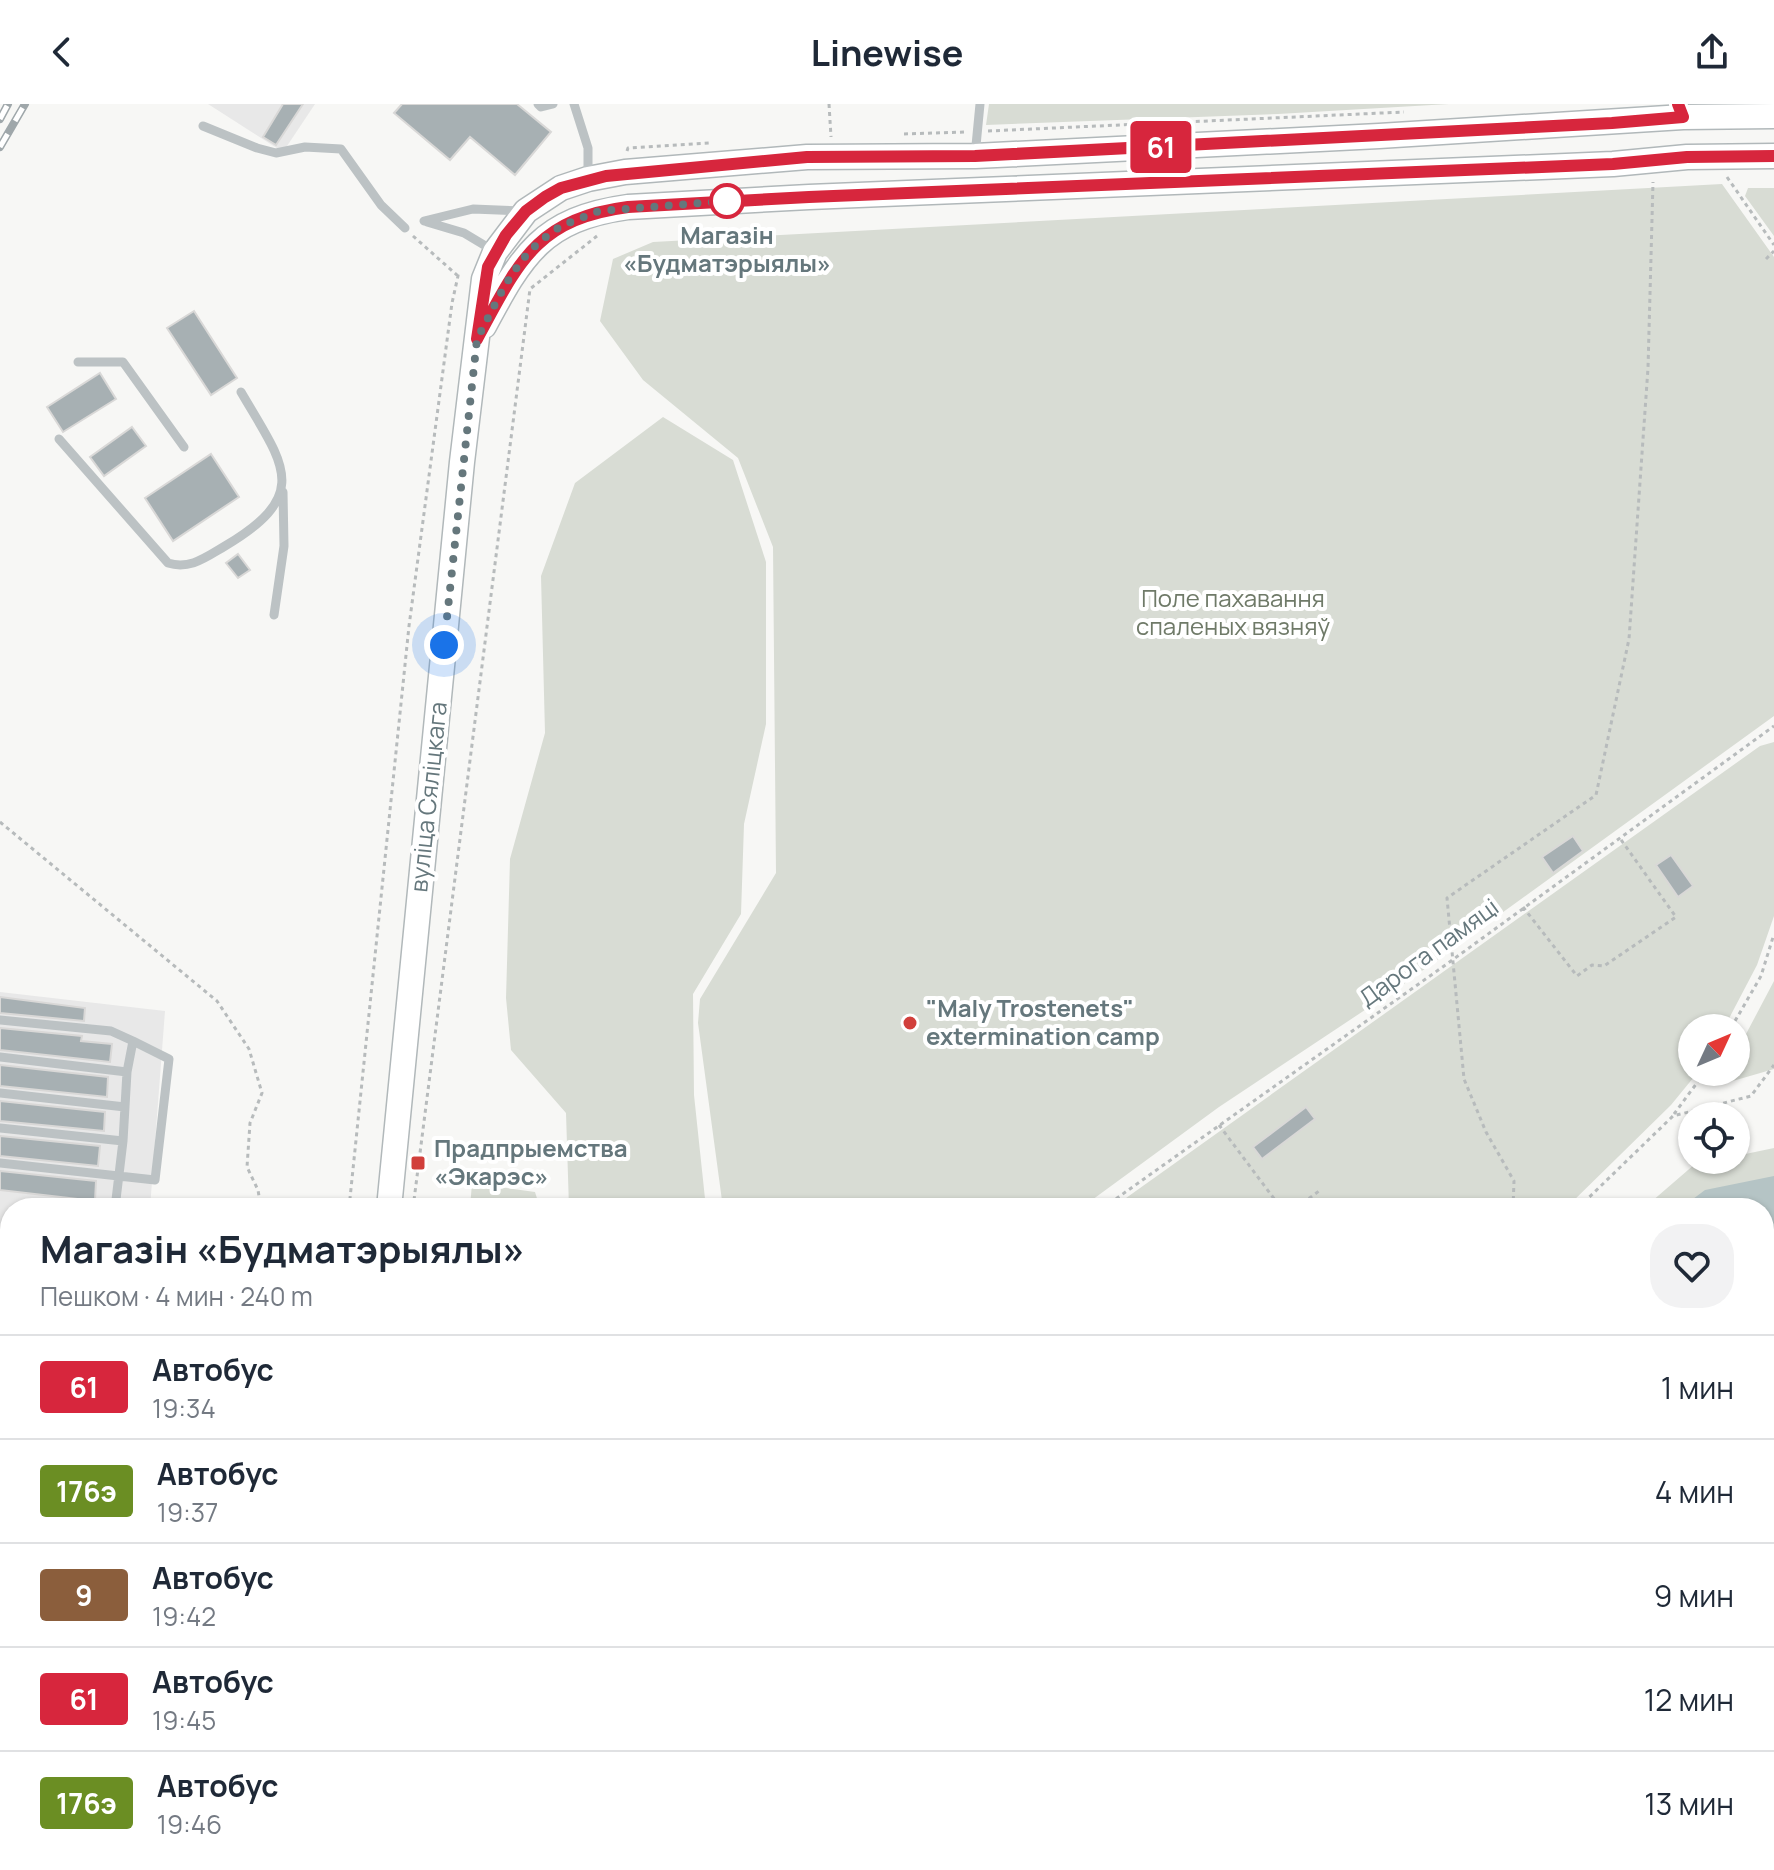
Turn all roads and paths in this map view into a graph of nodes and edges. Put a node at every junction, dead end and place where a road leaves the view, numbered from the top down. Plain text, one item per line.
1 (538, 104) edge
2 (553, 104) edge
3 (574, 104) edge
4 (829, 104) edge
5 (980, 104) edge
6 (1680, 111) edge
7 (1403, 112) dead end
8 (1774, 116) edge
9 (203, 126) dead end
10 (892, 135) dead end
11 (831, 137) dead end
12 (721, 142) dead end
13 (976, 143) junction
14 (628, 148) dead end
15 (1774, 156) edge
16 (807, 157) junction
17 (1687, 157) junction
18 (1725, 174) dead end
19 (588, 179) junction
20 (1653, 182) dead end
21 (809, 197) junction
22 (526, 211) junction
23 (405, 228) joint
24 (1774, 245) edge
25 (1774, 251) edge
26 (495, 252) junction
27 (1766, 259) dead end
28 (458, 276) junction
29 (495, 282) junction
30 (78, 362) dead end
31 (241, 392) dead end
32 (59, 439) dead end
33 (184, 447) dead end
34 (283, 491) junction
35 (274, 615) dead end
36 (1774, 726) edge
37 (0, 822) edge
38 (1619, 837) junction
39 (1523, 907) junction
40 (1774, 934) edge
41 (1451, 961) junction
42 (1739, 1014) edge
43 (0, 1020) edge
44 (133, 1041) junction
45 (0, 1057) edge
46 (1774, 1065) edge
47 (127, 1072) junction
48 (1695, 1086) edge
49 (0, 1093) edge
50 (125, 1107) junction
51 (1673, 1116) junction
52 (1219, 1125) junction
53 (0, 1128) edge
54 (123, 1141) junction
55 (0, 1163) edge
56 (118, 1175) junction
57 (1319, 1191) dead end
58 (116, 1198) edge
59 (259, 1198) edge
60 (350, 1198) edge
61 (390, 1198) edge
62 (414, 1198) edge
63 (1117, 1198) edge
64 (1274, 1198) edge
65 (1310, 1198) edge
66 (1513, 1198) edge
67 (1588, 1198) edge

1 - 2 lane
3 - 19 lane
4 - 11 path
5 - 13 lane
6 - 8 main road, вуліца Сяліцкага
6 - 13 main road, вуліца Сяліцкага
6 - 17 main road
7 - 13 path
9 - 23 lane
10 - 13 path
12 - 14 path
13 - 16 main road, вуліца Сяліцкага
15 - 17 main road, вуліца Сяліцкага
16 - 19 main road, вуліца Сяліцкага
16 - 21 main road
17 - 21 main road, вуліца Сяліцкага
18 - 24 path
19 - 22 main road, вуліца Сяліцкага
20 - 41 path
21 - 29 main road, вуліца Сяліцкага
22 - 26 main road, вуліца Сяліцкага
22 - 26 lane
23 - 28 path
25 - 27 path
26 - 29 main road, вуліца Сяліцкага
28 - 29 path
28 - 60 path
29 - 61 main road, вуліца Сяліцкага
29 - 62 path
30 - 33 lane
31 - 34 lane
32 - 34 lane
34 - 35 lane
36 - 38 path, Дарога памяці
37 - 59 path
38 - 39 path, Дарога памяці
38 - 39 path
39 - 41 path, Дарога памяці
40 - 42 path
41 - 52 path, Дарога памяці
41 - 66 path
43 - 44 lane
44 - 47 lane
44 - 56 lane
45 - 47 lane
46 - 51 path
47 - 50 lane
48 - 51 path
49 - 50 lane
50 - 54 lane
51 - 67 path
52 - 63 path, Дарога памяці
52 - 64 path
53 - 54 lane
54 - 56 lane
55 - 56 lane
56 - 58 lane
57 - 65 path

